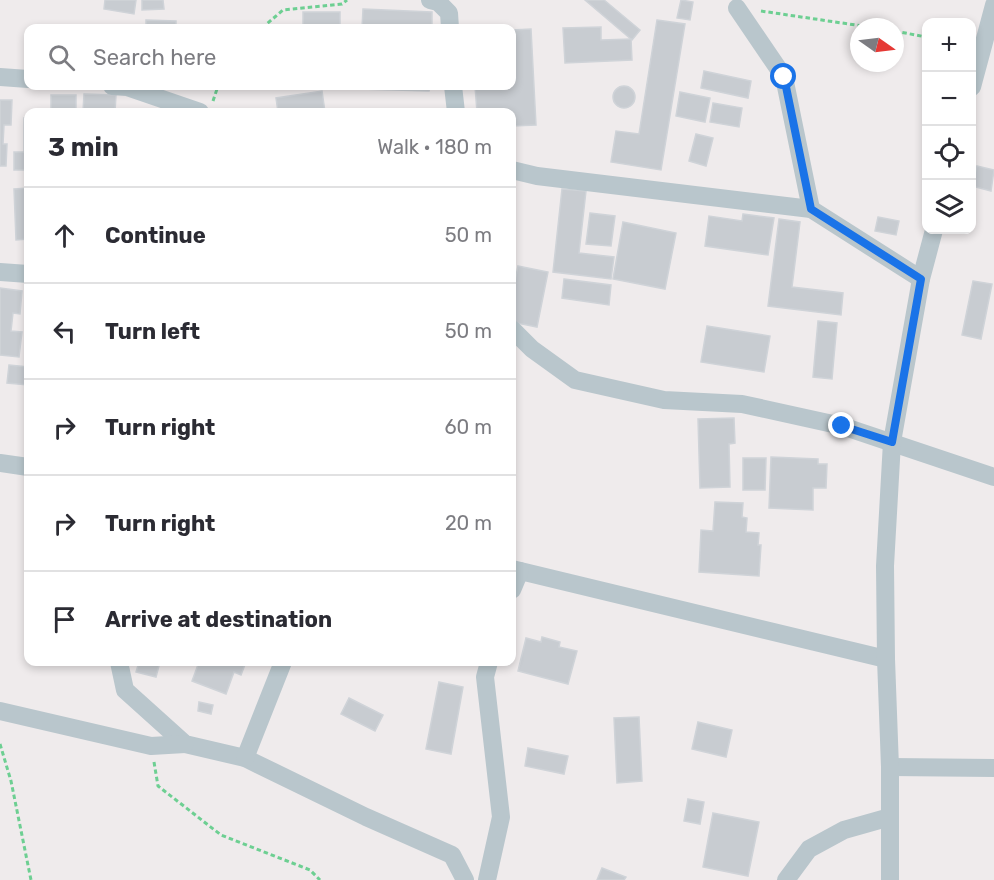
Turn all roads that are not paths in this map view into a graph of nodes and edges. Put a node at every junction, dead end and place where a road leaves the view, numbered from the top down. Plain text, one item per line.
1 (430, 0) edge
2 (994, 4) edge
3 (737, 8) road end
4 (450, 24) edge
5 (976, 72) edge
6 (0, 76) edge
7 (24, 79) edge
8 (136, 90) edge
9 (453, 90) edge
10 (188, 108) edge
11 (456, 108) edge
12 (516, 171) edge
13 (811, 209) junction
14 (933, 234) edge
15 (0, 272) edge
16 (24, 274) edge
17 (921, 279) junction
18 (516, 333) edge
19 (892, 442) junction
20 (0, 463) edge
21 (24, 466) edge
22 (994, 477) edge
23 (516, 570) edge
24 (886, 659) junction
25 (120, 666) edge
26 (281, 666) edge
27 (488, 666) edge
28 (0, 711) edge
29 (184, 744) junction
30 (245, 758) junction
31 (890, 767) junction
32 (994, 768) edge
33 (890, 817) junction
34 (465, 880) edge
35 (487, 880) edge
36 (786, 880) edge
37 (890, 880) edge

1 - 4 street
2 - 5 street
3 - 13 street
6 - 7 street
8 - 10 street
9 - 11 street
12 - 13 street
13 - 17 street
14 - 17 street
15 - 16 street
17 - 19 street
18 - 19 street
19 - 22 street
19 - 24 street
20 - 21 street
23 - 24 street
24 - 31 street
25 - 29 street
26 - 30 street
27 - 35 street
28 - 29 street
29 - 30 street
30 - 34 street
31 - 32 street
31 - 33 street
33 - 36 street
33 - 37 street

